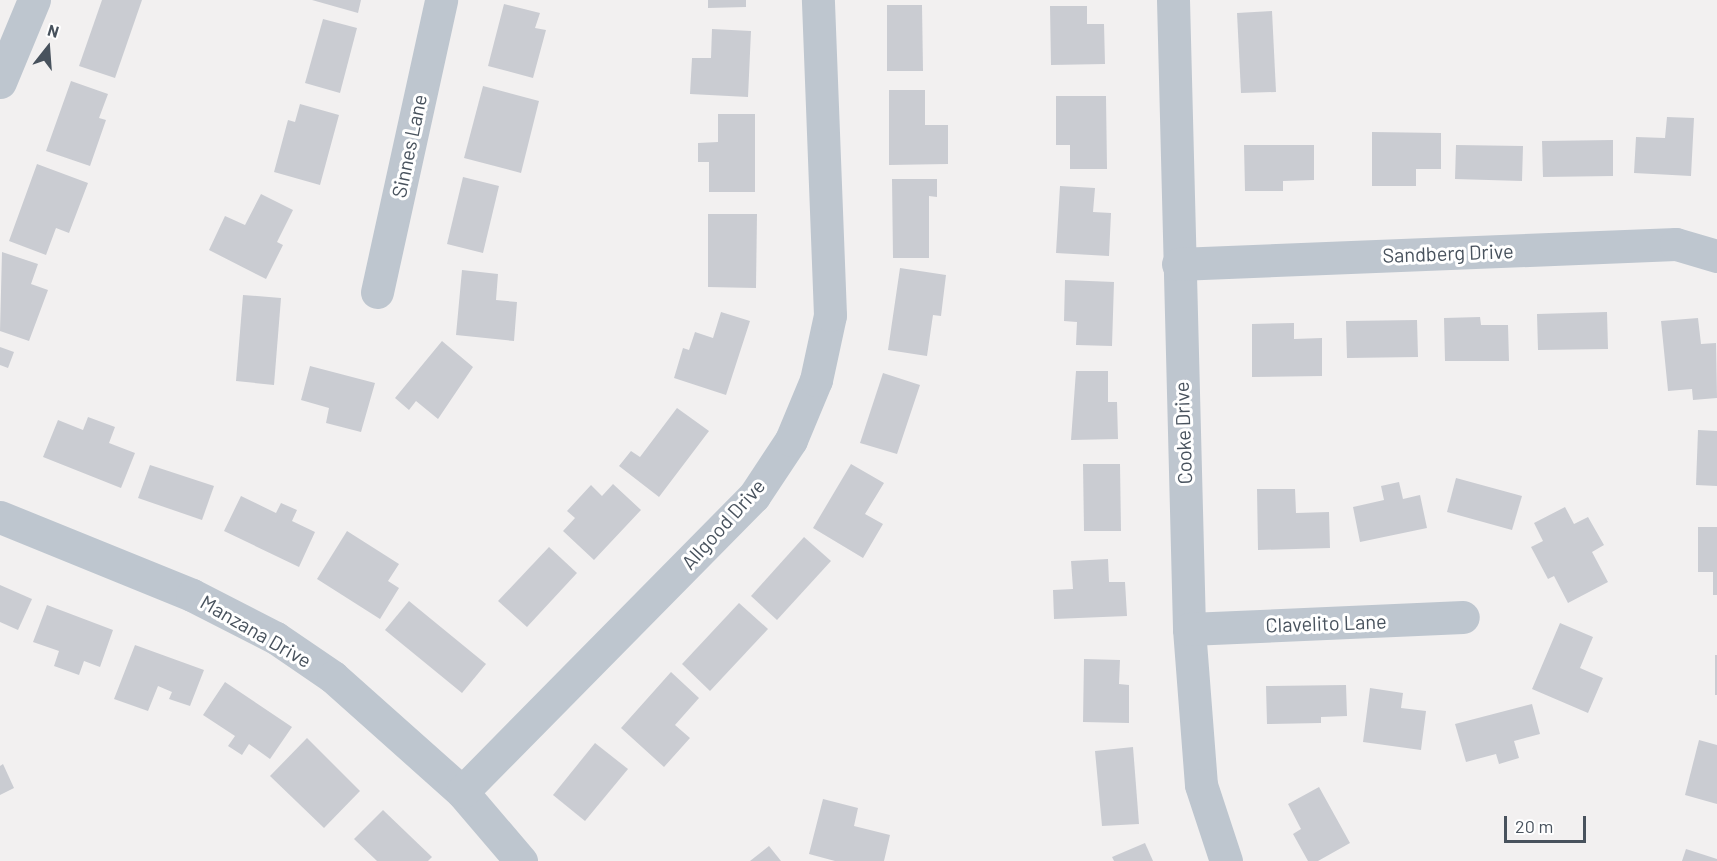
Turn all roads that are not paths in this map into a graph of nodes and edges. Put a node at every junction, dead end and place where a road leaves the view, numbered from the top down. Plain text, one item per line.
1 (34, 0) edge
2 (441, 0) edge
3 (818, 0) edge
4 (1173, 0) edge
5 (0, 82) edge
6 (1717, 256) edge
7 (1178, 264) junction
8 (377, 292) dead end
9 (0, 518) edge
10 (1463, 617) dead end
11 (1189, 629) junction
12 (462, 792) junction
13 (521, 861) edge
14 (1226, 861) edge

1 - 5 street
2 - 8 street, Sinnes Lane
3 - 12 street, Allgood Drive
4 - 7 street, Cooke Drive
6 - 7 street, Sandberg Drive
7 - 11 street, Cooke Drive
9 - 12 street, Manzana Drive
10 - 11 street, Clavelito Lane
11 - 14 street, Cooke Drive
12 - 13 street, Manzana Drive

